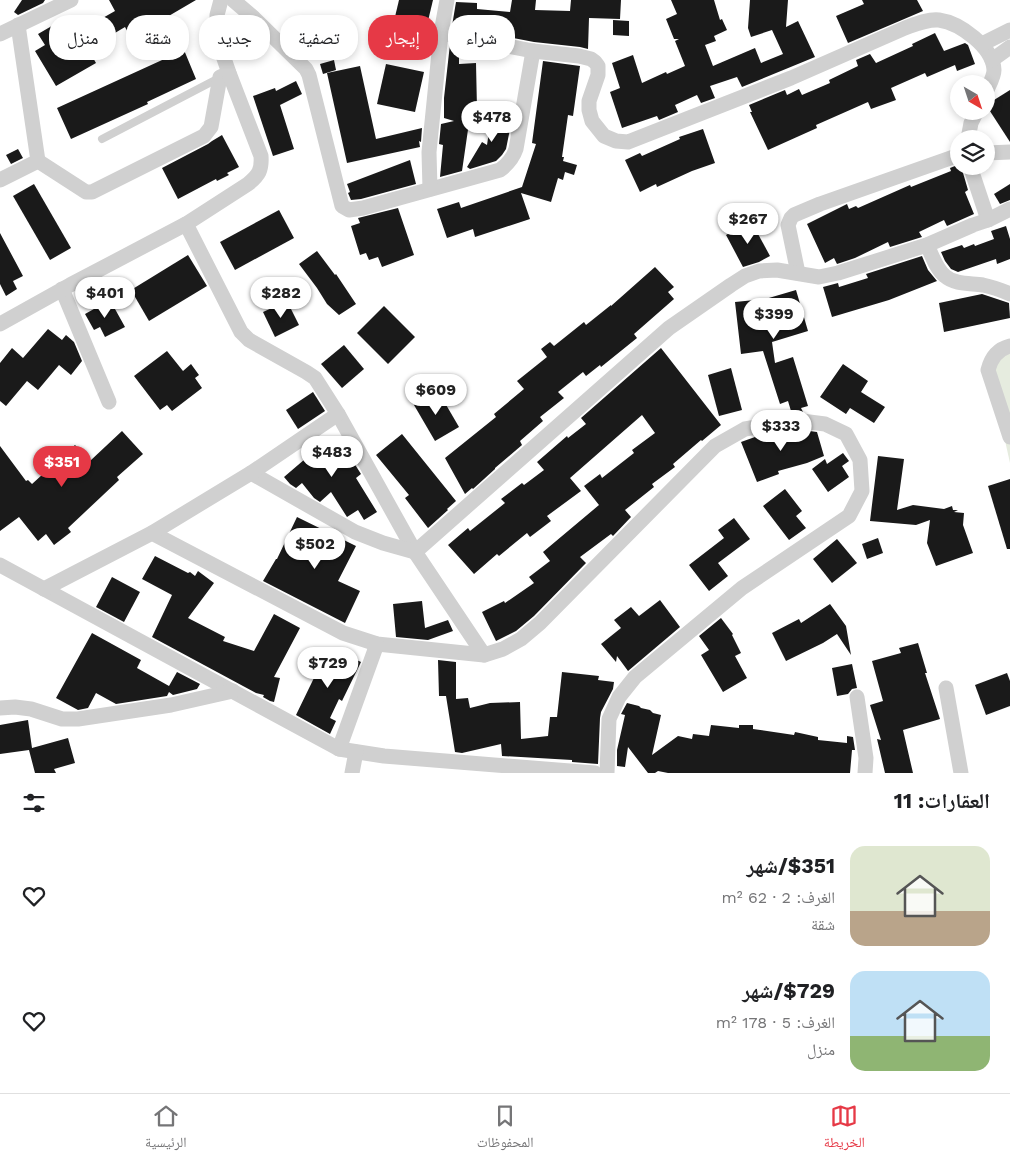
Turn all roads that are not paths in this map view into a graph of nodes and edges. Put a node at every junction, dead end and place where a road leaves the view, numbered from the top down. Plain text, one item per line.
1 (71, 0) edge
2 (221, 0) edge
3 (233, 0) edge
4 (447, 0) edge
5 (18, 25) junction
6 (1010, 30) edge
7 (441, 33) junction
8 (0, 34) edge
9 (982, 44) junction
10 (1010, 47) edge
11 (533, 51) junction
12 (992, 60) junction
13 (225, 75) junction
14 (993, 75) edge
15 (102, 139) dead end
16 (1010, 152) edge
17 (995, 153) edge
18 (950, 158) edge
19 (38, 162) junction
20 (973, 175) edge
21 (0, 180) edge
22 (430, 189) junction
23 (1010, 209) edge
24 (988, 220) junction
25 (186, 224) junction
26 (927, 245) junction
27 (798, 273) junction
28 (62, 289) junction
29 (1010, 294) edge
30 (0, 324) edge
31 (1010, 346) edge
32 (109, 402) dead end
33 (338, 414) junction
34 (1010, 437) edge
35 (251, 472) junction
36 (152, 533) junction
37 (415, 552) junction
38 (0, 566) edge
39 (44, 589) junction
40 (378, 644) junction
41 (484, 655) junction
42 (946, 688) dead end
43 (233, 691) junction
44 (857, 697) dead end
45 (0, 708) edge
46 (339, 749) junction
47 (356, 752) junction
48 (352, 773) edge
49 (595, 773) edge
50 (607, 773) edge
51 (865, 773) edge
52 (961, 773) edge

1 - 5 street
2 - 13 street
3 - 22 street
4 - 7 street
5 - 8 street
5 - 19 street
6 - 9 street
7 - 11 street
7 - 22 street
9 - 11 street
9 - 12 street
10 - 12 street
11 - 22 street
12 - 14 street
13 - 15 lane
13 - 19 street
13 - 25 street
16 - 17 street
18 - 27 street
19 - 21 street
20 - 24 street
23 - 24 street
24 - 26 street
25 - 28 street
25 - 33 street
26 - 27 street
26 - 29 street
27 - 37 street
28 - 30 street
28 - 32 street
31 - 34 street
33 - 35 street
33 - 37 street
35 - 36 street
35 - 37 street
36 - 39 street
36 - 40 street
37 - 41 street
38 - 39 street
39 - 43 street
40 - 41 street
40 - 46 street
41 - 50 street
42 - 52 street
43 - 45 street
43 - 46 street
44 - 51 street
46 - 47 street
47 - 48 street
47 - 49 street

